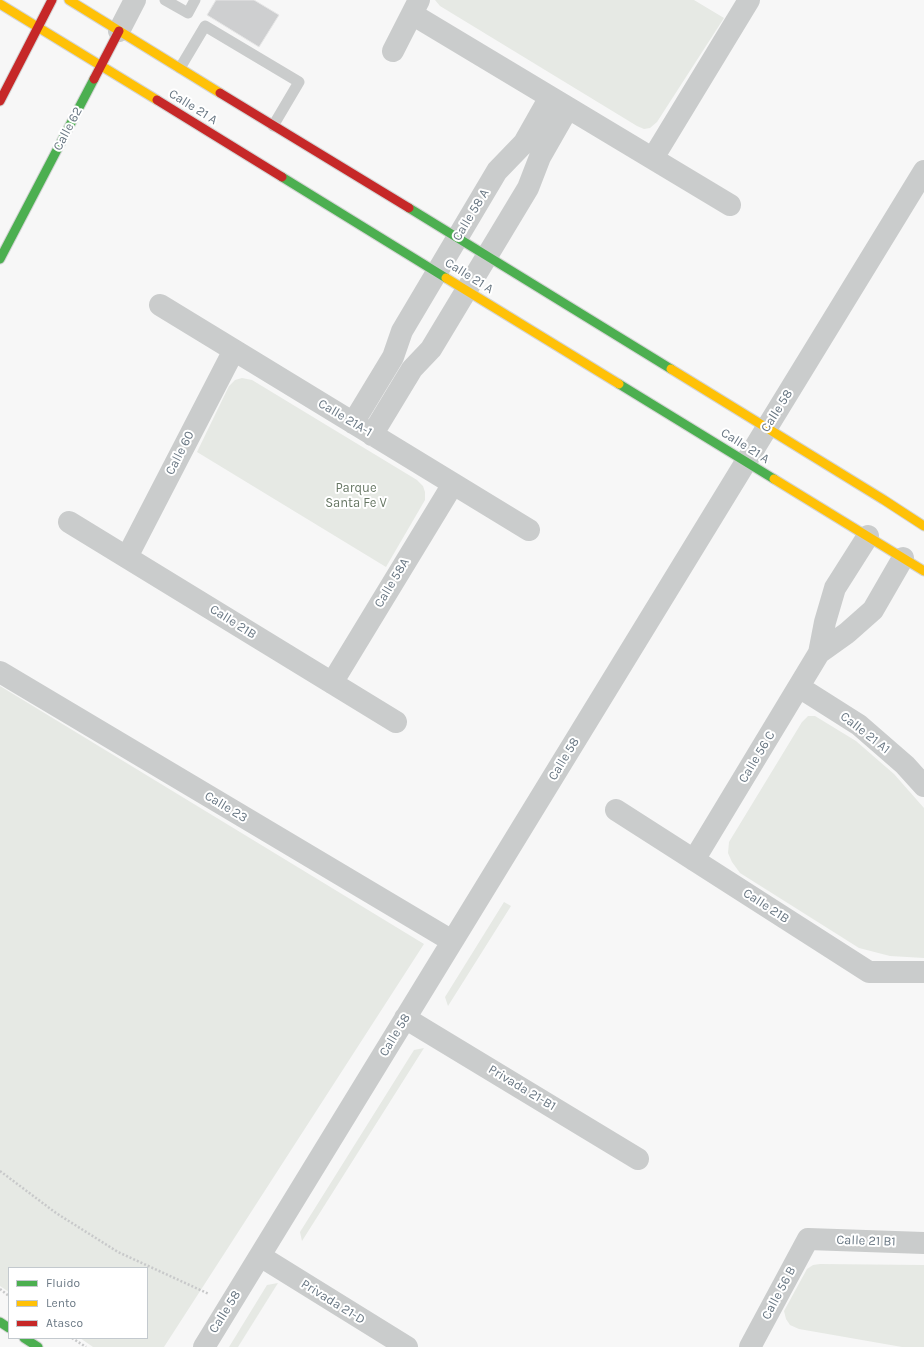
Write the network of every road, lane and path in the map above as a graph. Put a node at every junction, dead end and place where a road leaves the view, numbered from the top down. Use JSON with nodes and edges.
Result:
{"nodes":[{"id":1,"x":52,"y":0,"type":"edge"},
{"id":2,"x":69,"y":0,"type":"edge"},
{"id":3,"x":135,"y":0,"type":"edge"},
{"id":4,"x":165,"y":0,"type":"edge"},
{"id":5,"x":195,"y":0,"type":"edge"},
{"id":6,"x":749,"y":0,"type":"edge"},
{"id":7,"x":0,"y":4,"type":"edge"},
{"id":8,"x":415,"y":7,"type":"edge"},
{"id":9,"x":38,"y":27,"type":"junction"},
{"id":10,"x":119,"y":31,"type":"junction"},
{"id":11,"x":393,"y":51,"type":"dead end"},
{"id":12,"x":101,"y":66,"type":"junction"},
{"id":13,"x":180,"y":68,"type":"junction"},
{"id":14,"x":0,"y":101,"type":"edge"},
{"id":15,"x":559,"y":102,"type":"junction"},
{"id":16,"x":273,"y":126,"type":"junction"},
{"id":17,"x":653,"y":158,"type":"junction"},
{"id":18,"x":924,"y":171,"type":"edge"},
{"id":19,"x":730,"y":204,"type":"dead end"},
{"id":20,"x":457,"y":238,"type":"junction"},
{"id":21,"x":486,"y":256,"type":"junction"},
{"id":22,"x":0,"y":258,"type":"edge"},
{"id":23,"x":437,"y":272,"type":"junction"},
{"id":24,"x":466,"y":290,"type":"junction"},
{"id":25,"x":160,"y":305,"type":"dead end"},
{"id":26,"x":234,"y":350,"type":"junction"},
{"id":27,"x":353,"y":423,"type":"junction"},
{"id":28,"x":766,"y":428,"type":"junction"},
{"id":29,"x":372,"y":435,"type":"junction"},
{"id":30,"x":746,"y":461,"type":"junction"},
{"id":31,"x":453,"y":484,"type":"junction"},
{"id":32,"x":69,"y":522,"type":"dead end"},
{"id":33,"x":924,"y":526,"type":"edge"},
{"id":34,"x":529,"y":530,"type":"dead end"},
{"id":35,"x":868,"y":536,"type":"junction"},
{"id":36,"x":127,"y":557,"type":"junction"},
{"id":37,"x":903,"y":558,"type":"junction"},
{"id":38,"x":924,"y":571,"type":"edge"},
{"id":39,"x":819,"y":653,"type":"junction"},
{"id":40,"x":0,"y":672,"type":"edge"},
{"id":41,"x":332,"y":683,"type":"junction"},
{"id":42,"x":799,"y":687,"type":"junction"},
{"id":43,"x":396,"y":722,"type":"dead end"},
{"id":44,"x":924,"y":786,"type":"edge"},
{"id":45,"x":616,"y":810,"type":"dead end"},
{"id":46,"x":694,"y":860,"type":"junction"},
{"id":47,"x":452,"y":941,"type":"junction"},
{"id":48,"x":924,"y":972,"type":"edge"},
{"id":49,"x":405,"y":1018,"type":"junction"},
{"id":50,"x":638,"y":1159,"type":"dead end"},
{"id":51,"x":0,"y":1171,"type":"edge"},
{"id":52,"x":808,"y":1239,"type":"joint"},
{"id":53,"x":924,"y":1243,"type":"edge"},
{"id":54,"x":260,"y":1256,"type":"junction"},
{"id":55,"x":230,"y":1304,"type":"junction"},
{"id":56,"x":26,"y":1339,"type":"edge"},
{"id":57,"x":74,"y":1339,"type":"edge"},
{"id":58,"x":38,"y":1347,"type":"edge"},
{"id":59,"x":86,"y":1347,"type":"edge"},
{"id":60,"x":204,"y":1347,"type":"edge"},
{"id":61,"x":407,"y":1347,"type":"edge"},
{"id":62,"x":750,"y":1347,"type":"edge"}],
"edges":[{"from":1,"to":9,"type":"main road"},
{"from":2,"to":10,"type":"main road","name":"Calle 21 A"},
{"from":3,"to":10,"type":"street","name":"Calle 62"},
{"from":4,"to":5,"type":"lane"},
{"from":6,"to":17,"type":"street"},
{"from":7,"to":9,"type":"main road","name":"Calle 21 A"},
{"from":8,"to":11,"type":"street"},
{"from":8,"to":15,"type":"street"},
{"from":9,"to":12,"type":"main road","name":"Calle 21 A"},
{"from":9,"to":14,"type":"main road"},
{"from":10,"to":12,"type":"main road","name":"Calle 62"},
{"from":10,"to":13,"type":"main road","name":"Calle 21 A"},
{"from":12,"to":22,"type":"main road","name":"Calle 62"},
{"from":12,"to":23,"type":"main road","name":"Calle 21 A"},
{"from":13,"to":16,"type":"main road","name":"Calle 21 A"},
{"from":13,"to":16,"type":"lane"},
{"from":15,"to":17,"type":"street"},
{"from":15,"to":20,"type":"street","name":"Calle 58 A"},
{"from":15,"to":21,"type":"street"},
{"from":16,"to":20,"type":"main road","name":"Calle 21 A"},
{"from":17,"to":19,"type":"street"},
{"from":18,"to":28,"type":"street","name":"Calle 58"},
{"from":20,"to":21,"type":"main road","name":"Calle 21 A"},
{"from":20,"to":23,"type":"street","name":"Calle 58 A"},
{"from":21,"to":24,"type":"street"},
{"from":21,"to":28,"type":"main road","name":"Calle 21 A"},
{"from":23,"to":24,"type":"main road","name":"Calle 21 A"},
{"from":23,"to":27,"type":"street","name":"Calle 58 A"},
{"from":24,"to":29,"type":"street"},
{"from":24,"to":30,"type":"main road","name":"Calle 21 A"},
{"from":25,"to":26,"type":"street","name":"Calle 21A-1"},
{"from":26,"to":27,"type":"street","name":"Calle 21A-1"},
{"from":26,"to":36,"type":"street","name":"Calle 60"},
{"from":27,"to":29,"type":"street","name":"Calle 21A-1"},
{"from":28,"to":30,"type":"street","name":"Calle 58"},
{"from":28,"to":33,"type":"main road","name":"Calle 21 A"},
{"from":29,"to":31,"type":"street","name":"Calle 21A-1"},
{"from":30,"to":35,"type":"main road","name":"Calle 21 A"},
{"from":30,"to":47,"type":"street","name":"Calle 58"},
{"from":31,"to":34,"type":"street","name":"Calle 21A-1"},
{"from":31,"to":41,"type":"street","name":"Calle 58A"},
{"from":32,"to":36,"type":"street","name":"Calle 21B"},
{"from":35,"to":37,"type":"main road","name":"Calle 21 A"},
{"from":35,"to":39,"type":"street","name":"Calle 56 C"},
{"from":36,"to":41,"type":"street","name":"Calle 21B"},
{"from":37,"to":38,"type":"main road","name":"Calle 21 A"},
{"from":37,"to":39,"type":"street","name":"Calle 56 C"},
{"from":39,"to":42,"type":"street","name":"Calle 56 C"},
{"from":40,"to":47,"type":"street","name":"Calle 23"},
{"from":41,"to":43,"type":"street","name":"Calle 21B"},
{"from":42,"to":44,"type":"street","name":"Calle 21 A1"},
{"from":42,"to":46,"type":"street","name":"Calle 56 C"},
{"from":45,"to":46,"type":"street","name":"Calle 21B"},
{"from":46,"to":48,"type":"street","name":"Calle 21B"},
{"from":47,"to":49,"type":"street","name":"Calle 58"},
{"from":49,"to":50,"type":"street","name":"Privada 21-B1"},
{"from":49,"to":54,"type":"street","name":"Calle 58"},
{"from":51,"to":55,"type":"path"},
{"from":52,"to":53,"type":"street","name":"Calle 21 B1"},
{"from":52,"to":62,"type":"street","name":"Calle 56 B"},
{"from":54,"to":55,"type":"street","name":"Calle 58"},
{"from":54,"to":61,"type":"street","name":"Privada 21-D"},
{"from":55,"to":60,"type":"street","name":"Calle 58"},
{"from":56,"to":58,"type":"main road"},
{"from":57,"to":59,"type":"path"}]}
